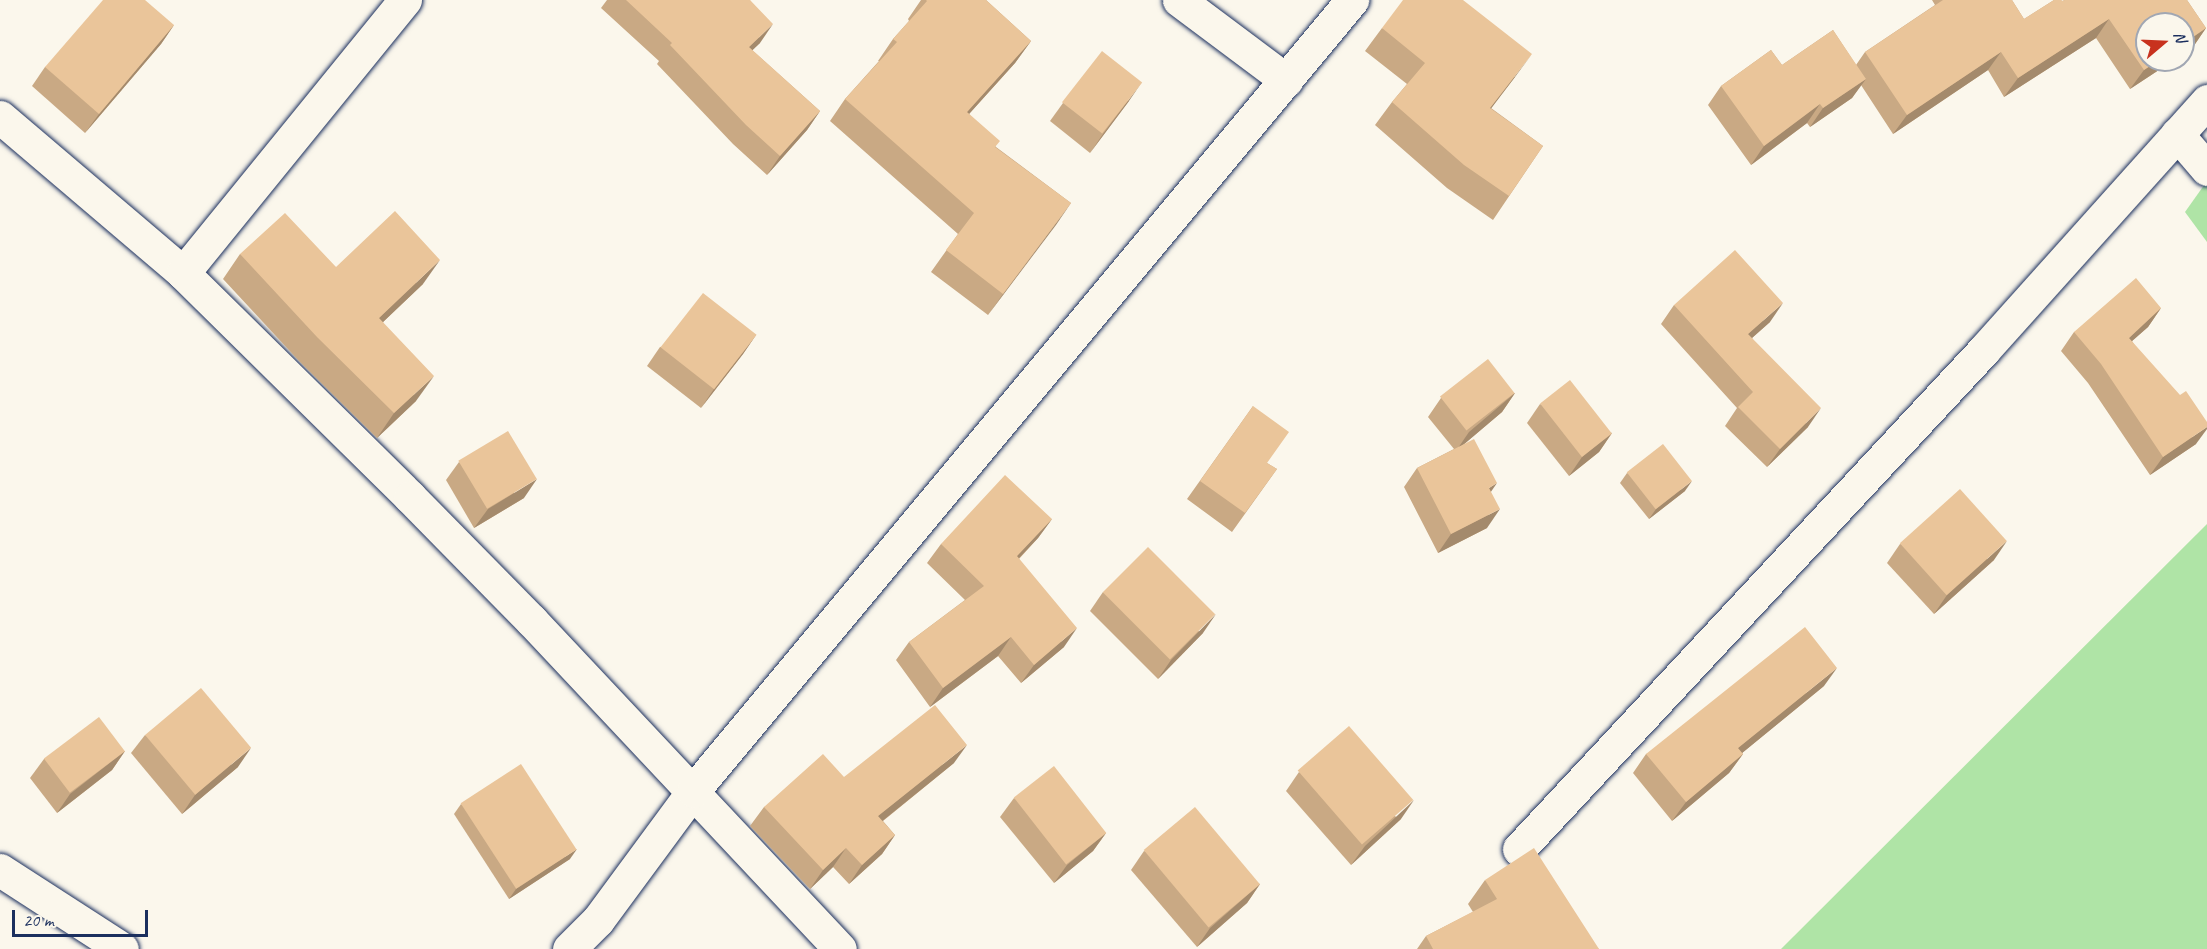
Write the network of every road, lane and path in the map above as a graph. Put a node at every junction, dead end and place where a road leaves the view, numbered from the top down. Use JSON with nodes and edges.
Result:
{"nodes":[{"id":1,"x":405,"y":0,"type":"edge"},
{"id":2,"x":1179,"y":0,"type":"edge"},
{"id":3,"x":1352,"y":0,"type":"edge"},
{"id":4,"x":1286,"y":80,"type":"junction"},
{"id":5,"x":2207,"y":101,"type":"edge"},
{"id":6,"x":0,"y":117,"type":"edge"},
{"id":7,"x":2177,"y":134,"type":"junction"},
{"id":8,"x":2207,"y":170,"type":"edge"},
{"id":9,"x":183,"y":273,"type":"junction"},
{"id":10,"x":693,"y":791,"type":"junction"},
{"id":11,"x":1519,"y":849,"type":"dead end"},
{"id":12,"x":0,"y":870,"type":"edge"},
{"id":13,"x":122,"y":949,"type":"edge"},
{"id":14,"x":569,"y":949,"type":"edge"},
{"id":15,"x":840,"y":949,"type":"edge"}],
"edges":[{"from":1,"to":9,"type":"street"},
{"from":2,"to":4,"type":"street"},
{"from":3,"to":4,"type":"street"},
{"from":4,"to":10,"type":"street"},
{"from":5,"to":7,"type":"street"},
{"from":6,"to":9,"type":"street"},
{"from":7,"to":8,"type":"street"},
{"from":7,"to":11,"type":"street"},
{"from":9,"to":10,"type":"street"},
{"from":10,"to":14,"type":"street"},
{"from":10,"to":15,"type":"street"},
{"from":12,"to":13,"type":"street"}]}
